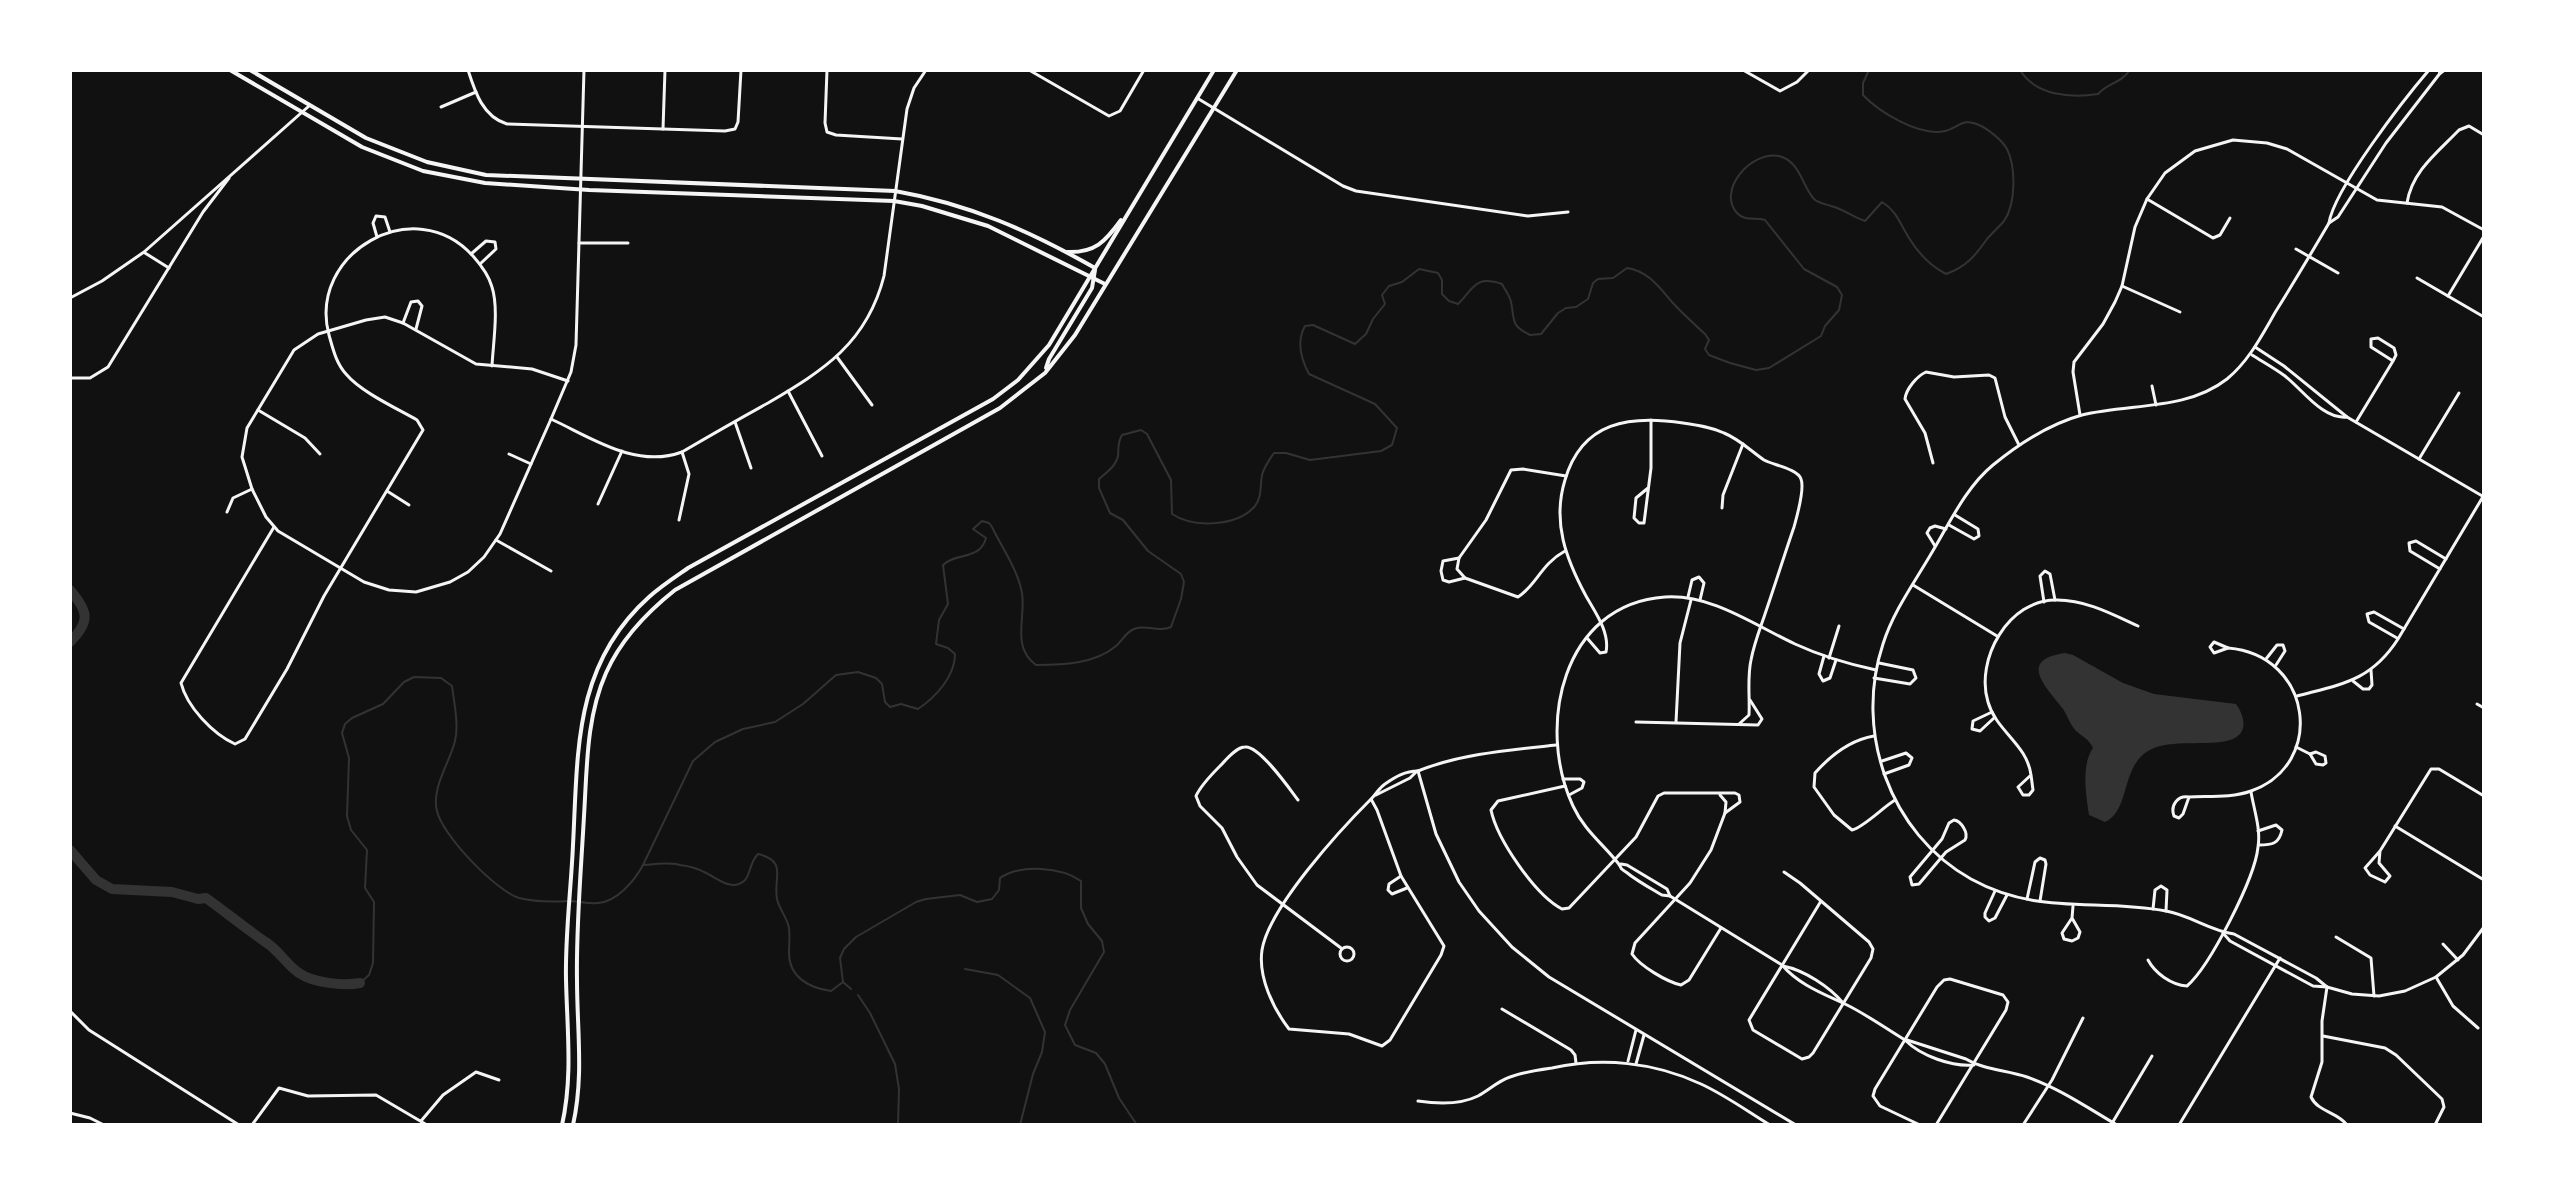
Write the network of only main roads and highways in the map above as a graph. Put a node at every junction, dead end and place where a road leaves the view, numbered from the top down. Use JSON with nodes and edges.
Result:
{"nodes":[{"id":1,"x":230,"y":70,"type":"edge"},
{"id":2,"x":250,"y":70,"type":"edge"},
{"id":3,"x":1214,"y":70,"type":"edge"},
{"id":4,"x":1237,"y":70,"type":"edge"},
{"id":5,"x":1141,"y":192,"type":"junction"},
{"id":6,"x":1064,"y":251,"type":"junction"},
{"id":7,"x":1095,"y":268,"type":"junction"},
{"id":8,"x":1093,"y":278,"type":"junction"},
{"id":9,"x":1105,"y":284,"type":"junction"},
{"id":10,"x":1045,"y":373,"type":"junction"},
{"id":11,"x":562,"y":1125,"type":"edge"},
{"id":12,"x":573,"y":1125,"type":"edge"}],
"edges":[{"from":1,"to":8,"type":"main road"},
{"from":2,"to":6,"type":"main road"},
{"from":3,"to":5,"type":"main road"},
{"from":4,"to":9,"type":"main road"},
{"from":5,"to":6,"type":"main road"},
{"from":5,"to":7,"type":"main road"},
{"from":6,"to":7,"type":"main road"},
{"from":7,"to":8,"type":"main road"},
{"from":8,"to":9,"type":"main road"},
{"from":8,"to":10,"type":"main road"},
{"from":8,"to":11,"type":"main road"},
{"from":9,"to":10,"type":"main road"},
{"from":10,"to":12,"type":"main road"}]}
